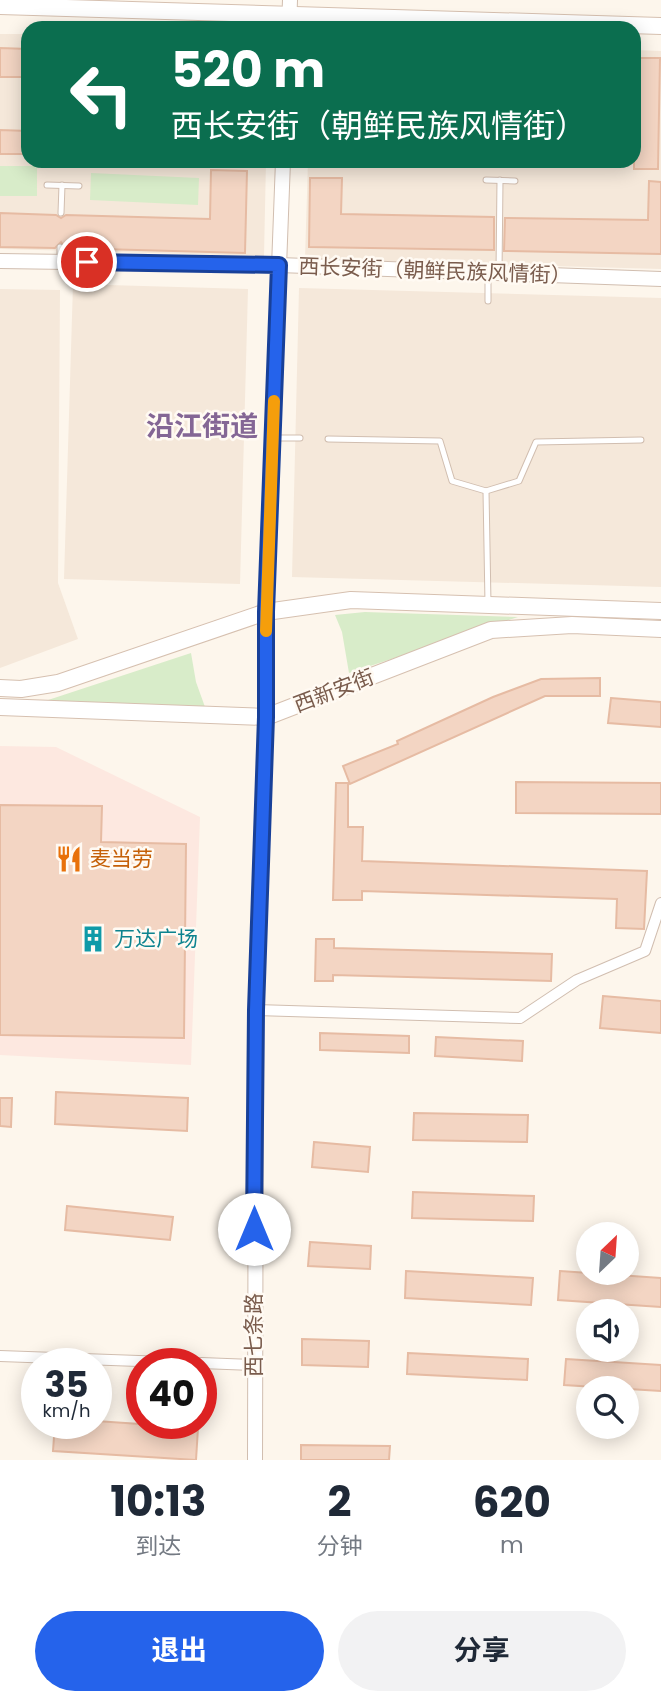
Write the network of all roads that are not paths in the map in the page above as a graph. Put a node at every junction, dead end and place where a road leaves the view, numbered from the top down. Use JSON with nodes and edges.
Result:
{"nodes":[{"id":1,"x":0,"y":6,"type":"edge"},
{"id":2,"x":289,"y":14,"type":"edge"},
{"id":3,"x":506,"y":21,"type":"edge"},
{"id":4,"x":641,"y":25,"type":"edge"},
{"id":5,"x":661,"y":26,"type":"edge"},
{"id":6,"x":283,"y":168,"type":"edge"},
{"id":7,"x":486,"y":180,"type":"dead end"},
{"id":8,"x":500,"y":180,"type":"junction"},
{"id":9,"x":515,"y":181,"type":"dead end"},
{"id":10,"x":47,"y":185,"type":"dead end"},
{"id":11,"x":62,"y":185,"type":"junction"},
{"id":12,"x":79,"y":186,"type":"dead end"},
{"id":13,"x":61,"y":213,"type":"dead end"},
{"id":14,"x":0,"y":261,"type":"edge"},
{"id":15,"x":279,"y":265,"type":"junction"},
{"id":16,"x":493,"y":273,"type":"junction"},
{"id":17,"x":661,"y":279,"type":"edge"},
{"id":18,"x":488,"y":301,"type":"dead end"},
{"id":19,"x":272,"y":438,"type":"junction"},
{"id":20,"x":300,"y":438,"type":"dead end"},
{"id":21,"x":328,"y":439,"type":"dead end"},
{"id":22,"x":641,"y":440,"type":"dead end"},
{"id":23,"x":486,"y":491,"type":"junction"},
{"id":24,"x":488,"y":605,"type":"junction"},
{"id":25,"x":661,"y":611,"type":"edge"},
{"id":26,"x":266,"y":612,"type":"junction"},
{"id":27,"x":661,"y":629,"type":"edge"},
{"id":28,"x":0,"y":688,"type":"edge"},
{"id":29,"x":0,"y":707,"type":"edge"},
{"id":30,"x":266,"y":717,"type":"junction"},
{"id":31,"x":661,"y":903,"type":"edge"},
{"id":32,"x":256,"y":1010,"type":"junction"},
{"id":33,"x":0,"y":1356,"type":"edge"},
{"id":34,"x":126,"y":1361,"type":"edge"},
{"id":35,"x":217,"y":1364,"type":"edge"},
{"id":36,"x":253,"y":1365,"type":"junction"},
{"id":37,"x":255,"y":1460,"type":"edge"}],
"edges":[{"from":1,"to":2,"type":"main road"},
{"from":2,"to":3,"type":"main road"},
{"from":4,"to":5,"type":"main road"},
{"from":6,"to":15,"type":"street","name":"西七条路"},
{"from":7,"to":8,"type":"lane"},
{"from":8,"to":9,"type":"lane"},
{"from":8,"to":16,"type":"lane"},
{"from":10,"to":11,"type":"lane"},
{"from":11,"to":12,"type":"lane"},
{"from":11,"to":13,"type":"lane"},
{"from":14,"to":15,"type":"street","name":"西长安街（朝鲜民族风情街）"},
{"from":15,"to":16,"type":"street","name":"西长安街（朝鲜民族风情街）"},
{"from":15,"to":19,"type":"street","name":"西七条路"},
{"from":16,"to":17,"type":"street","name":"西长安街（朝鲜民族风情街）"},
{"from":16,"to":18,"type":"lane"},
{"from":19,"to":20,"type":"lane"},
{"from":19,"to":26,"type":"street","name":"西七条路"},
{"from":21,"to":23,"type":"lane"},
{"from":22,"to":23,"type":"lane"},
{"from":23,"to":24,"type":"lane"},
{"from":24,"to":25,"type":"main road"},
{"from":24,"to":26,"type":"main road"},
{"from":26,"to":28,"type":"main road"},
{"from":26,"to":30,"type":"street","name":"西七条路"},
{"from":27,"to":30,"type":"main road","name":"西新安街"},
{"from":29,"to":30,"type":"main road","name":"西新安街"},
{"from":30,"to":32,"type":"street","name":"西七条路"},
{"from":31,"to":32,"type":"street"},
{"from":32,"to":36,"type":"street","name":"西七条路"},
{"from":33,"to":34,"type":"street"},
{"from":35,"to":36,"type":"street"},
{"from":36,"to":37,"type":"street","name":"西七条路"}]}
